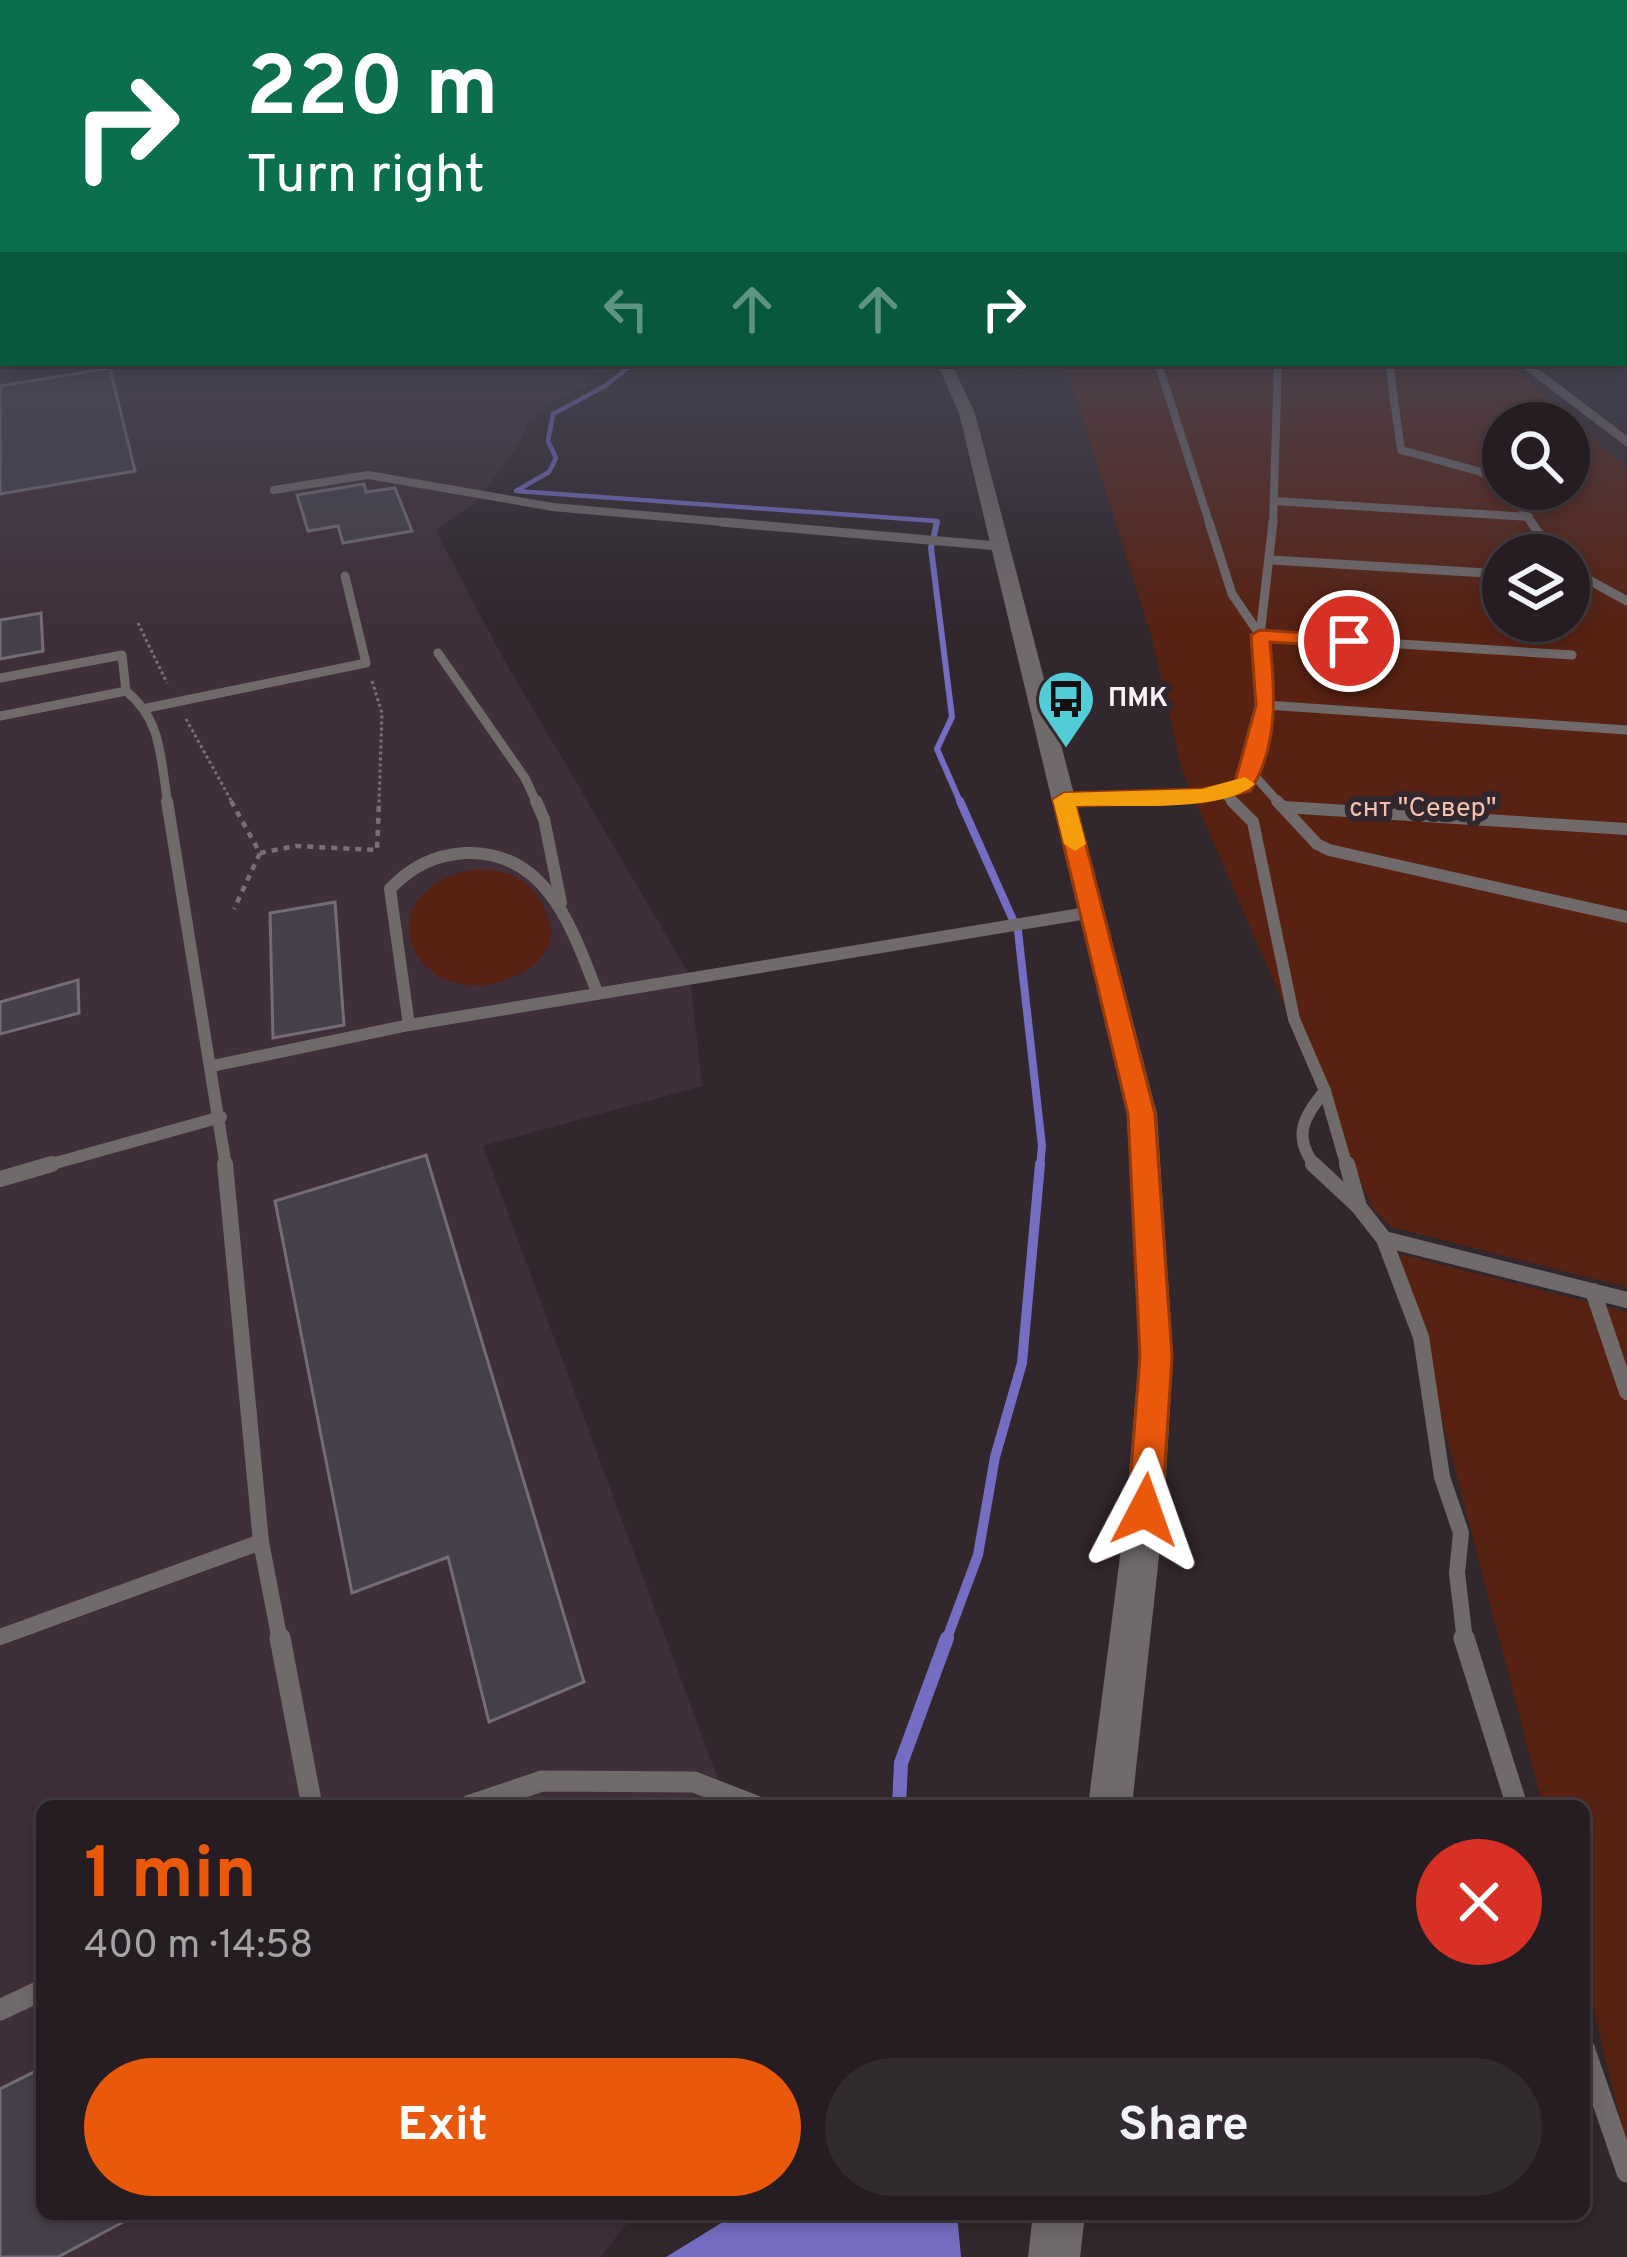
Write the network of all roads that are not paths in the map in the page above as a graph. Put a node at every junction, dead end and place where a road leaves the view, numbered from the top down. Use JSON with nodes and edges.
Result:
{"nodes":[{"id":1,"x":967,"y":414,"type":"edge"},
{"id":2,"x":1174,"y":414,"type":"edge"},
{"id":3,"x":1277,"y":414,"type":"edge"},
{"id":4,"x":1396,"y":414,"type":"edge"},
{"id":5,"x":1591,"y":414,"type":"edge"},
{"id":6,"x":1627,"y":442,"type":"edge"},
{"id":7,"x":1482,"y":474,"type":"edge"},
{"id":8,"x":274,"y":490,"type":"dead end"},
{"id":9,"x":1274,"y":501,"type":"junction"},
{"id":10,"x":1523,"y":510,"type":"edge"},
{"id":11,"x":1529,"y":518,"type":"junction"},
{"id":12,"x":1540,"y":534,"type":"edge"},
{"id":13,"x":998,"y":546,"type":"junction"},
{"id":14,"x":1272,"y":560,"type":"junction"},
{"id":15,"x":1482,"y":573,"type":"edge"},
{"id":16,"x":345,"y":577,"type":"dead end"},
{"id":17,"x":1590,"y":583,"type":"edge"},
{"id":18,"x":1627,"y":601,"type":"edge"},
{"id":19,"x":1260,"y":635,"type":"junction"},
{"id":20,"x":439,"y":653,"type":"dead end"},
{"id":21,"x":1572,"y":655,"type":"dead end"},
{"id":22,"x":0,"y":678,"type":"edge"},
{"id":23,"x":126,"y":691,"type":"junction"},
{"id":24,"x":1266,"y":705,"type":"junction"},
{"id":25,"x":147,"y":708,"type":"junction"},
{"id":26,"x":0,"y":716,"type":"edge"},
{"id":27,"x":1627,"y":730,"type":"edge"},
{"id":28,"x":1251,"y":772,"type":"junction"},
{"id":29,"x":1224,"y":793,"type":"junction"},
{"id":30,"x":1064,"y":800,"type":"junction"},
{"id":31,"x":1284,"y":806,"type":"junction"},
{"id":32,"x":1627,"y":830,"type":"edge"},
{"id":33,"x":562,"y":906,"type":"junction"},
{"id":34,"x":1093,"y":912,"type":"junction"},
{"id":35,"x":1627,"y":917,"type":"edge"},
{"id":36,"x":597,"y":992,"type":"junction"},
{"id":37,"x":409,"y":1025,"type":"junction"},
{"id":38,"x":212,"y":1066,"type":"junction"},
{"id":39,"x":1325,"y":1091,"type":"junction"},
{"id":40,"x":221,"y":1117,"type":"junction"},
{"id":41,"x":0,"y":1179,"type":"edge"},
{"id":42,"x":1359,"y":1207,"type":"junction"},
{"id":43,"x":1384,"y":1239,"type":"junction"},
{"id":44,"x":1593,"y":1292,"type":"junction"},
{"id":45,"x":1627,"y":1300,"type":"edge"},
{"id":46,"x":1627,"y":1391,"type":"edge"},
{"id":47,"x":261,"y":1541,"type":"junction"},
{"id":48,"x":0,"y":1637,"type":"edge"},
{"id":49,"x":311,"y":1800,"type":"edge"},
{"id":50,"x":486,"y":1800,"type":"edge"},
{"id":51,"x":740,"y":1800,"type":"edge"},
{"id":52,"x":1111,"y":1800,"type":"edge"},
{"id":53,"x":1515,"y":1800,"type":"edge"},
{"id":54,"x":36,"y":1993,"type":"edge"},
{"id":55,"x":0,"y":2010,"type":"edge"},
{"id":56,"x":1590,"y":2065,"type":"edge"},
{"id":57,"x":1627,"y":2171,"type":"edge"},
{"id":58,"x":1058,"y":2220,"type":"edge"},
{"id":59,"x":1054,"y":2257,"type":"edge"}],
"edges":[{"from":1,"to":13,"type":"street"},
{"from":2,"to":19,"type":"lane"},
{"from":3,"to":9,"type":"lane"},
{"from":4,"to":7,"type":"lane"},
{"from":5,"to":6,"type":"street"},
{"from":8,"to":13,"type":"lane"},
{"from":9,"to":11,"type":"lane"},
{"from":9,"to":14,"type":"lane"},
{"from":10,"to":11,"type":"lane"},
{"from":11,"to":12,"type":"lane"},
{"from":13,"to":30,"type":"street"},
{"from":14,"to":15,"type":"lane"},
{"from":14,"to":19,"type":"lane"},
{"from":16,"to":25,"type":"lane"},
{"from":17,"to":18,"type":"lane"},
{"from":19,"to":21,"type":"lane"},
{"from":19,"to":24,"type":"lane"},
{"from":20,"to":33,"type":"lane"},
{"from":22,"to":23,"type":"lane"},
{"from":23,"to":25,"type":"lane"},
{"from":23,"to":26,"type":"lane"},
{"from":24,"to":27,"type":"lane"},
{"from":24,"to":28,"type":"lane"},
{"from":25,"to":38,"type":"lane"},
{"from":28,"to":29,"type":"lane"},
{"from":28,"to":31,"type":"lane"},
{"from":29,"to":30,"type":"lane"},
{"from":29,"to":39,"type":"lane"},
{"from":30,"to":34,"type":"street"},
{"from":31,"to":32,"type":"lane"},
{"from":31,"to":35,"type":"lane"},
{"from":33,"to":36,"type":"lane"},
{"from":33,"to":37,"type":"lane"},
{"from":34,"to":36,"type":"lane"},
{"from":34,"to":52,"type":"street"},
{"from":36,"to":37,"type":"lane"},
{"from":37,"to":38,"type":"lane"},
{"from":38,"to":40,"type":"lane"},
{"from":39,"to":42,"type":"lane"},
{"from":39,"to":42,"type":"lane"},
{"from":40,"to":41,"type":"lane"},
{"from":40,"to":47,"type":"lane"},
{"from":42,"to":43,"type":"lane"},
{"from":43,"to":44,"type":"lane"},
{"from":43,"to":53,"type":"lane"},
{"from":44,"to":45,"type":"lane"},
{"from":44,"to":46,"type":"lane"},
{"from":47,"to":48,"type":"lane"},
{"from":47,"to":49,"type":"lane"},
{"from":50,"to":51,"type":"lane"},
{"from":54,"to":55,"type":"lane"},
{"from":56,"to":57,"type":"lane"},
{"from":58,"to":59,"type":"street"}]}
